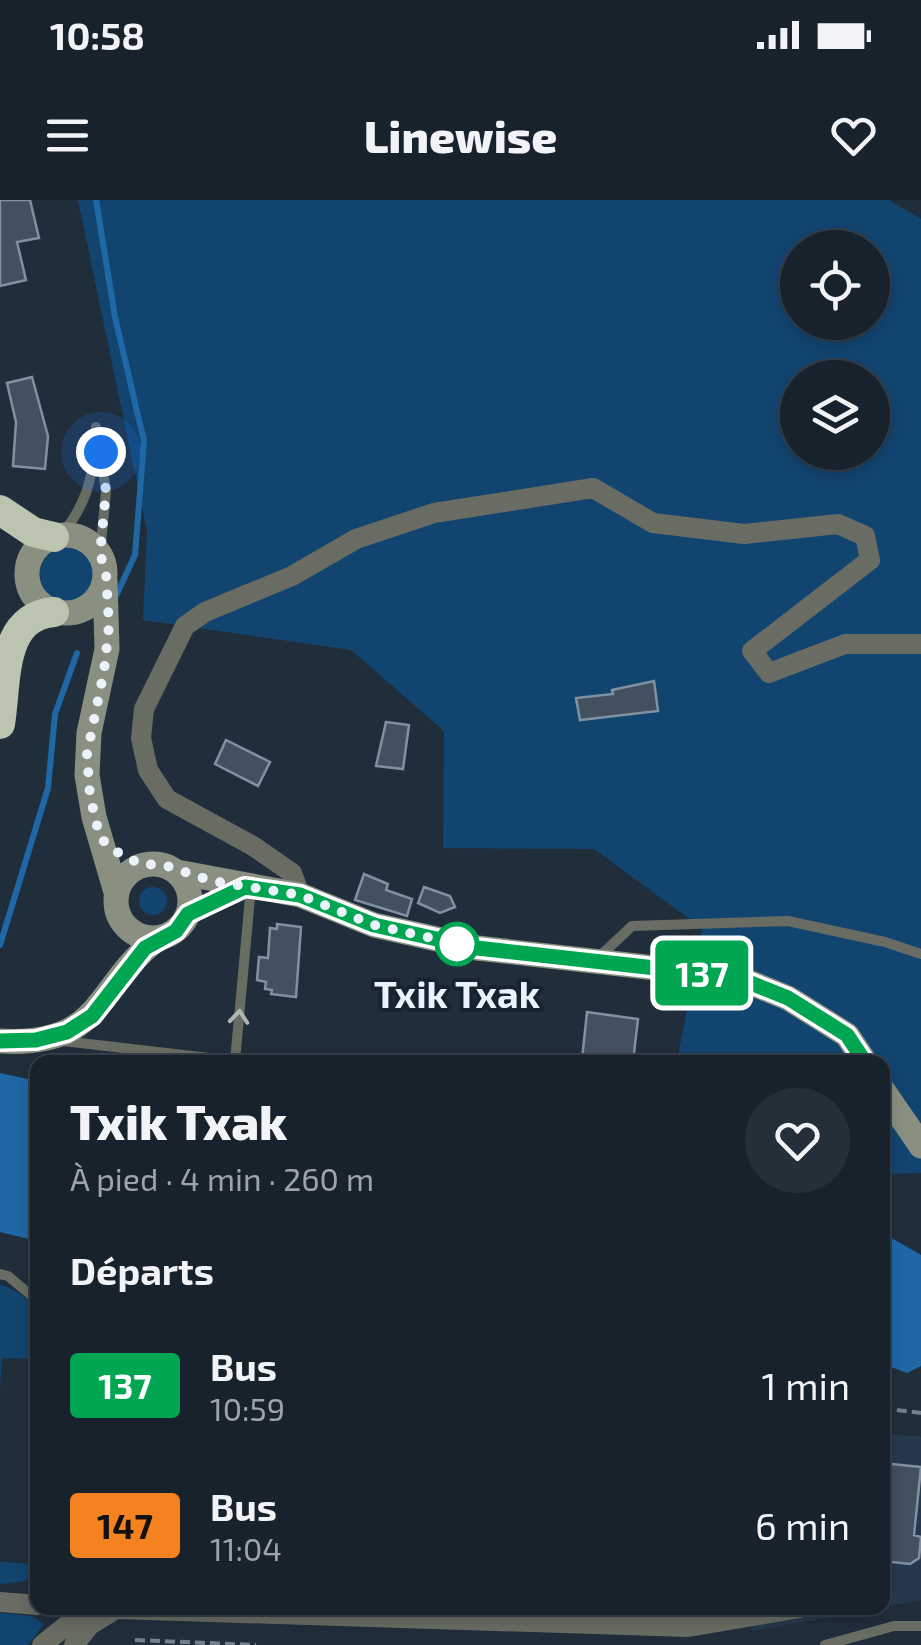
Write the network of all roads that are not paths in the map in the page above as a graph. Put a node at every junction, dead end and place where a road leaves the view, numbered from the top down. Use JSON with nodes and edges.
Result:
{"nodes":[{"id":1,"x":0,"y":510,"type":"edge"},
{"id":2,"x":57,"y":536,"type":"junction"},
{"id":3,"x":100,"y":554,"type":"junction"},
{"id":4,"x":105,"y":581,"type":"junction"},
{"id":5,"x":59,"y":613,"type":"junction"},
{"id":6,"x":921,"y":644,"type":"edge"},
{"id":7,"x":104,"y":671,"type":"junction"},
{"id":8,"x":0,"y":724,"type":"edge"},
{"id":9,"x":100,"y":838,"type":"junction"},
{"id":10,"x":143,"y":865,"type":"junction"},
{"id":11,"x":176,"y":872,"type":"junction"},
{"id":12,"x":248,"y":887,"type":"junction"},
{"id":13,"x":116,"y":892,"type":"junction"},
{"id":14,"x":300,"y":895,"type":"junction"},
{"id":15,"x":188,"y":914,"type":"junction"},
{"id":16,"x":124,"y":926,"type":"junction"},
{"id":17,"x":157,"y":938,"type":"junction"},
{"id":18,"x":921,"y":954,"type":"edge"},
{"id":19,"x":595,"y":962,"type":"junction"},
{"id":20,"x":112,"y":989,"type":"junction"},
{"id":21,"x":42,"y":1038,"type":"junction"},
{"id":22,"x":0,"y":1041,"type":"edge"},
{"id":23,"x":185,"y":1055,"type":"edge"},
{"id":24,"x":235,"y":1055,"type":"edge"},
{"id":25,"x":860,"y":1055,"type":"edge"},
{"id":26,"x":890,"y":1101,"type":"edge"},
{"id":27,"x":921,"y":1146,"type":"edge"},
{"id":28,"x":0,"y":1274,"type":"edge"},
{"id":29,"x":30,"y":1294,"type":"edge"},
{"id":30,"x":0,"y":1602,"type":"edge"},
{"id":31,"x":30,"y":1611,"type":"edge"},
{"id":32,"x":122,"y":1615,"type":"edge"},
{"id":33,"x":409,"y":1615,"type":"edge"},
{"id":34,"x":759,"y":1615,"type":"edge"},
{"id":35,"x":49,"y":1616,"type":"edge"},
{"id":36,"x":921,"y":1626,"type":"edge"},
{"id":37,"x":42,"y":1645,"type":"edge"},
{"id":38,"x":74,"y":1645,"type":"edge"},
{"id":39,"x":825,"y":1645,"type":"edge"}],
"edges":[{"from":1,"to":2,"type":"highway"},
{"from":2,"to":3,"type":"street"},
{"from":2,"to":3,"type":"lane"},
{"from":2,"to":5,"type":"street"},
{"from":3,"to":4,"type":"street"},
{"from":4,"to":5,"type":"street"},
{"from":4,"to":7,"type":"street"},
{"from":5,"to":7,"type":"street"},
{"from":5,"to":8,"type":"highway"},
{"from":6,"to":14,"type":"street"},
{"from":7,"to":9,"type":"street"},
{"from":9,"to":10,"type":"street"},
{"from":9,"to":13,"type":"street"},
{"from":10,"to":11,"type":"street"},
{"from":10,"to":13,"type":"street"},
{"from":11,"to":12,"type":"street"},
{"from":11,"to":15,"type":"street"},
{"from":12,"to":14,"type":"street"},
{"from":12,"to":15,"type":"street"},
{"from":24,"to":12,"type":"lane","one_way":true},
{"from":13,"to":16,"type":"street"},
{"from":14,"to":19,"type":"street"},
{"from":15,"to":17,"type":"street"},
{"from":16,"to":17,"type":"street"},
{"from":16,"to":20,"type":"street"},
{"from":17,"to":20,"type":"street"},
{"from":18,"to":19,"type":"lane"},
{"from":19,"to":25,"type":"street"},
{"from":20,"to":21,"type":"street"},
{"from":21,"to":22,"type":"street"},
{"from":21,"to":23,"type":"lane","one_way":true},
{"from":26,"to":27,"type":"street"},
{"from":28,"to":29,"type":"lane"},
{"from":30,"to":31,"type":"street"},
{"from":32,"to":38,"type":"street"},
{"from":33,"to":34,"type":"street"},
{"from":35,"to":37,"type":"street"},
{"from":36,"to":39,"type":"lane"}]}
